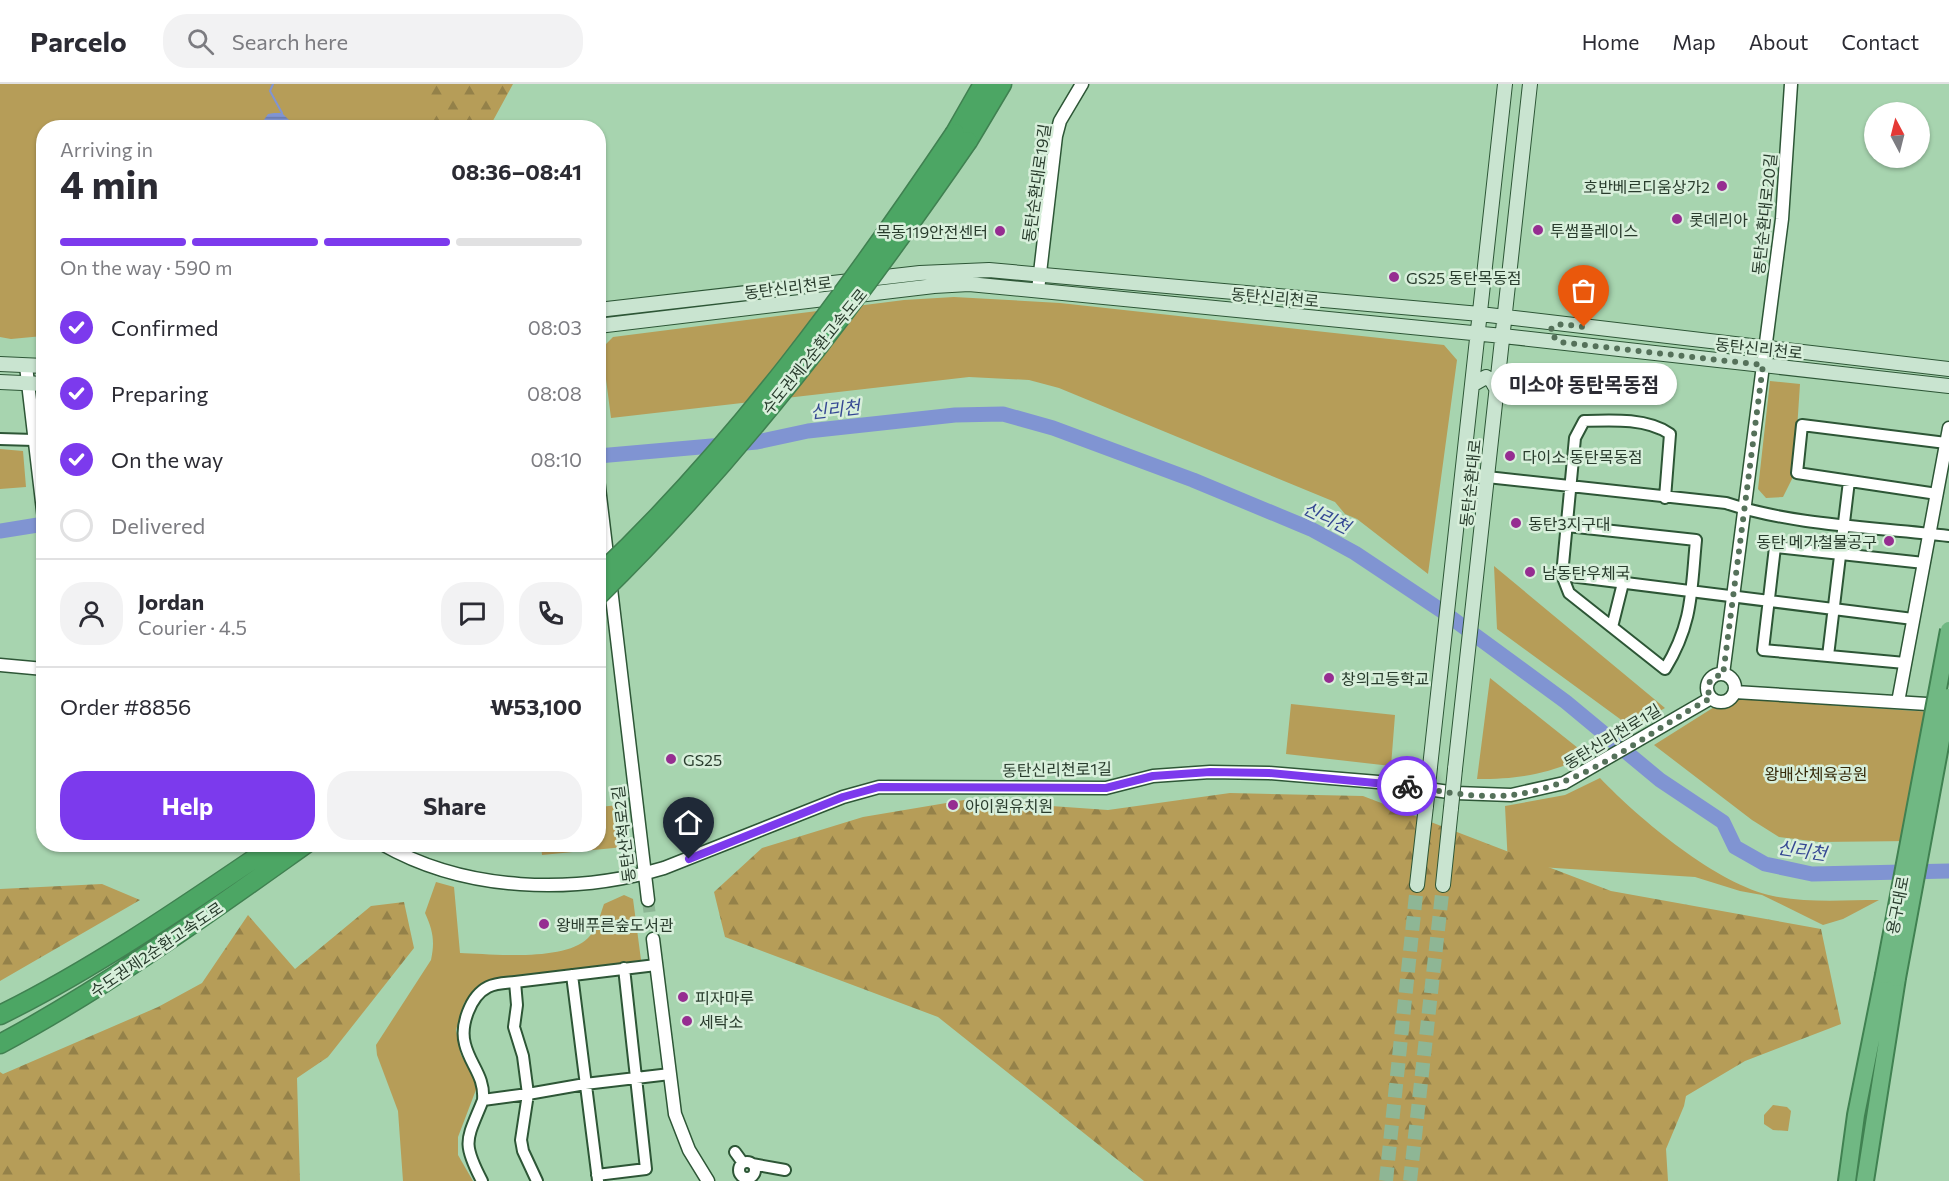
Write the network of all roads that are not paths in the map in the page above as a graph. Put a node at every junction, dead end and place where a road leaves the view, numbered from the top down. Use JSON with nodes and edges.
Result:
{"nodes":[{"id":1,"x":983,"y":84,"type":"edge"},
{"id":2,"x":1002,"y":84,"type":"edge"},
{"id":3,"x":1082,"y":84,"type":"edge"},
{"id":4,"x":1505,"y":84,"type":"edge"},
{"id":5,"x":1530,"y":84,"type":"edge"},
{"id":6,"x":1791,"y":84,"type":"edge"},
{"id":7,"x":962,"y":137,"type":"junction"},
{"id":8,"x":1485,"y":262,"type":"junction"},
{"id":9,"x":1511,"y":268,"type":"junction"},
{"id":10,"x":988,"y":270,"type":"junction"},
{"id":11,"x":1040,"y":274,"type":"junction"},
{"id":12,"x":1093,"y":279,"type":"junction"},
{"id":13,"x":985,"y":285,"type":"junction"},
{"id":14,"x":1038,"y":290,"type":"junction"},
{"id":15,"x":1088,"y":296,"type":"junction"},
{"id":16,"x":622,"y":307,"type":"junction"},
{"id":17,"x":606,"y":309,"type":"edge"},
{"id":18,"x":1417,"y":309,"type":"junction"},
{"id":19,"x":1480,"y":315,"type":"junction"},
{"id":20,"x":1505,"y":317,"type":"junction"},
{"id":21,"x":625,"y":323,"type":"junction"},
{"id":22,"x":1562,"y":324,"type":"junction"},
{"id":23,"x":606,"y":325,"type":"edge"},
{"id":24,"x":1415,"y":328,"type":"junction"},
{"id":25,"x":1478,"y":334,"type":"junction"},
{"id":26,"x":1503,"y":336,"type":"junction"},
{"id":27,"x":1559,"y":342,"type":"junction"},
{"id":28,"x":1765,"y":347,"type":"junction"},
{"id":29,"x":0,"y":364,"type":"edge"},
{"id":30,"x":1763,"y":365,"type":"junction"},
{"id":31,"x":26,"y":366,"type":"junction"},
{"id":32,"x":36,"y":366,"type":"edge"},
{"id":33,"x":1949,"y":369,"type":"edge"},
{"id":34,"x":0,"y":382,"type":"edge"},
{"id":35,"x":27,"y":384,"type":"junction"},
{"id":36,"x":36,"y":384,"type":"edge"},
{"id":37,"x":1472,"y":385,"type":"junction"},
{"id":38,"x":1949,"y":386,"type":"edge"},
{"id":39,"x":1497,"y":390,"type":"junction"},
{"id":40,"x":1949,"y":428,"type":"edge"},
{"id":41,"x":0,"y":440,"type":"edge"},
{"id":42,"x":34,"y":440,"type":"junction"},
{"id":43,"x":1946,"y":443,"type":"junction"},
{"id":44,"x":36,"y":458,"type":"edge"},
{"id":45,"x":1487,"y":477,"type":"junction"},
{"id":46,"x":1849,"y":481,"type":"junction"},
{"id":47,"x":1570,"y":487,"type":"junction"},
{"id":48,"x":1937,"y":494,"type":"junction"},
{"id":49,"x":1665,"y":498,"type":"junction"},
{"id":50,"x":1744,"y":509,"type":"junction"},
{"id":51,"x":1843,"y":525,"type":"junction"},
{"id":52,"x":1567,"y":526,"type":"junction"},
{"id":53,"x":1929,"y":533,"type":"junction"},
{"id":54,"x":1949,"y":536,"type":"edge"},
{"id":55,"x":606,"y":545,"type":"edge"},
{"id":56,"x":1840,"y":554,"type":"junction"},
{"id":57,"x":1924,"y":563,"type":"junction"},
{"id":58,"x":606,"y":568,"type":"edge"},
{"id":59,"x":1562,"y":575,"type":"junction"},
{"id":60,"x":1623,"y":583,"type":"junction"},
{"id":61,"x":606,"y":588,"type":"edge"},
{"id":62,"x":1691,"y":591,"type":"junction"},
{"id":63,"x":1735,"y":596,"type":"junction"},
{"id":64,"x":1768,"y":601,"type":"junction"},
{"id":65,"x":1834,"y":609,"type":"junction"},
{"id":66,"x":1914,"y":619,"type":"junction"},
{"id":67,"x":1612,"y":627,"type":"junction"},
{"id":68,"x":1949,"y":630,"type":"edge"},
{"id":69,"x":1828,"y":656,"type":"junction"},
{"id":70,"x":1905,"y":663,"type":"junction"},
{"id":71,"x":0,"y":665,"type":"edge"},
{"id":72,"x":36,"y":668,"type":"edge"},
{"id":73,"x":1723,"y":675,"type":"junction"},
{"id":74,"x":1735,"y":692,"type":"junction"},
{"id":75,"x":1949,"y":697,"type":"edge"},
{"id":76,"x":1711,"y":698,"type":"junction"},
{"id":77,"x":1898,"y":702,"type":"junction"},
{"id":78,"x":1949,"y":705,"type":"edge"},
{"id":79,"x":264,"y":852,"type":"edge"},
{"id":80,"x":295,"y":852,"type":"edge"},
{"id":81,"x":401,"y":852,"type":"edge"},
{"id":82,"x":645,"y":874,"type":"junction"},
{"id":83,"x":1417,"y":885,"type":"tunnel mouth"},
{"id":84,"x":1443,"y":885,"type":"tunnel mouth"},
{"id":85,"x":648,"y":900,"type":"tunnel mouth"},
{"id":86,"x":653,"y":939,"type":"tunnel mouth"},
{"id":87,"x":656,"y":965,"type":"junction"},
{"id":88,"x":624,"y":968,"type":"junction"},
{"id":89,"x":572,"y":975,"type":"junction"},
{"id":90,"x":1890,"y":976,"type":"junction"},
{"id":91,"x":515,"y":982,"type":"junction"},
{"id":92,"x":0,"y":1015,"type":"edge"},
{"id":93,"x":0,"y":1044,"type":"edge"},
{"id":94,"x":670,"y":1074,"type":"junction"},
{"id":95,"x":637,"y":1077,"type":"junction"},
{"id":96,"x":585,"y":1084,"type":"junction"},
{"id":97,"x":528,"y":1094,"type":"junction"},
{"id":98,"x":483,"y":1100,"type":"junction"},
{"id":99,"x":735,"y":1152,"type":"dead end"},
{"id":100,"x":785,"y":1170,"type":"dead end"},
{"id":101,"x":745,"y":1171,"type":"edge"},
{"id":102,"x":598,"y":1178,"type":"edge"},
{"id":103,"x":482,"y":1181,"type":"edge"},
{"id":104,"x":537,"y":1181,"type":"edge"},
{"id":105,"x":708,"y":1181,"type":"edge"},
{"id":106,"x":1847,"y":1181,"type":"edge"},
{"id":107,"x":1865,"y":1181,"type":"edge"}],
"edges":[{"from":1,"to":7,"type":"highway","name":"수도권제2순환고속도로"},
{"from":2,"to":7,"type":"highway","name":"수도권제2순환고속도로"},
{"from":3,"to":11,"type":"street","name":"동탄순환대로19길"},
{"from":4,"to":8,"type":"main road","name":"동탄순환대로"},
{"from":5,"to":9,"type":"main road","name":"동탄순환대로"},
{"from":6,"to":28,"type":"street","name":"동탄순환대로20길"},
{"from":7,"to":58,"type":"highway","name":"수도권제2순환고속도로","bridge":true},
{"from":7,"to":61,"type":"highway","name":"수도권제2순환고속도로","bridge":true},
{"from":8,"to":9,"type":"main road"},
{"from":8,"to":19,"type":"main road","name":"동탄순환대로"},
{"from":9,"to":20,"type":"main road","name":"동탄순환대로"},
{"from":10,"to":11,"type":"main road","name":"동탄신리천로"},
{"from":10,"to":13,"type":"main road"},
{"from":10,"to":16,"type":"main road","name":"동탄신리천로"},
{"from":11,"to":12,"type":"main road","name":"동탄신리천로"},
{"from":11,"to":14,"type":"street","name":"동탄순환대로19길"},
{"from":12,"to":15,"type":"main road"},
{"from":12,"to":18,"type":"main road","name":"동탄신리천로"},
{"from":13,"to":14,"type":"main road","name":"동탄신리천로"},
{"from":13,"to":21,"type":"main road","name":"동탄신리천로"},
{"from":14,"to":15,"type":"main road","name":"동탄신리천로"},
{"from":15,"to":24,"type":"main road","name":"동탄신리천로"},
{"from":16,"to":17,"type":"main road","name":"동탄신리천로"},
{"from":16,"to":21,"type":"main road"},
{"from":18,"to":19,"type":"main road","name":"동탄신리천로"},
{"from":18,"to":24,"type":"main road"},
{"from":19,"to":20,"type":"main road","name":"동탄신리천로"},
{"from":19,"to":25,"type":"main road","name":"동탄순환대로"},
{"from":20,"to":22,"type":"main road","name":"동탄신리천로"},
{"from":20,"to":26,"type":"main road","name":"동탄순환대로"},
{"from":21,"to":23,"type":"main road","name":"동탄신리천로"},
{"from":22,"to":27,"type":"main road"},
{"from":22,"to":28,"type":"main road","name":"동탄신리천로"},
{"from":24,"to":25,"type":"main road","name":"동탄신리천로"},
{"from":25,"to":26,"type":"main road","name":"동탄신리천로"},
{"from":25,"to":37,"type":"main road","name":"동탄순환대로"},
{"from":26,"to":27,"type":"main road","name":"동탄신리천로"},
{"from":26,"to":39,"type":"main road","name":"동탄순환대로"},
{"from":27,"to":30,"type":"main road","name":"동탄신리천로"},
{"from":28,"to":30,"type":"street"},
{"from":28,"to":33,"type":"main road","name":"동탄신리천로"},
{"from":29,"to":31,"type":"main road"},
{"from":30,"to":38,"type":"main road","name":"동탄신리천로"},
{"from":30,"to":50,"type":"street"},
{"from":31,"to":32,"type":"main road"},
{"from":31,"to":35,"type":"street"},
{"from":34,"to":35,"type":"main road"},
{"from":35,"to":36,"type":"main road"},
{"from":35,"to":42,"type":"street"},
{"from":37,"to":39,"type":"main road"},
{"from":37,"to":83,"type":"main road","name":"동탄순환대로","bridge":true},
{"from":39,"to":45,"type":"main road","name":"동탄순환대로"},
{"from":40,"to":43,"type":"street"},
{"from":41,"to":42,"type":"street"},
{"from":42,"to":44,"type":"street"},
{"from":43,"to":46,"type":"street"},
{"from":43,"to":48,"type":"street"},
{"from":45,"to":47,"type":"street"},
{"from":45,"to":84,"type":"main road","name":"동탄순환대로","bridge":true},
{"from":46,"to":48,"type":"street"},
{"from":46,"to":51,"type":"street"},
{"from":47,"to":49,"type":"street"},
{"from":47,"to":49,"type":"street"},
{"from":47,"to":52,"type":"street"},
{"from":48,"to":53,"type":"street"},
{"from":49,"to":50,"type":"street"},
{"from":50,"to":51,"type":"street"},
{"from":50,"to":63,"type":"street"},
{"from":51,"to":53,"type":"street"},
{"from":51,"to":56,"type":"street"},
{"from":52,"to":59,"type":"street"},
{"from":52,"to":62,"type":"street"},
{"from":53,"to":54,"type":"street"},
{"from":53,"to":57,"type":"street"},
{"from":55,"to":82,"type":"street","name":"동탄산척로2길"},
{"from":56,"to":57,"type":"street"},
{"from":56,"to":64,"type":"street"},
{"from":56,"to":65,"type":"street"},
{"from":57,"to":66,"type":"street"},
{"from":59,"to":60,"type":"street"},
{"from":59,"to":67,"type":"street"},
{"from":60,"to":62,"type":"street"},
{"from":60,"to":67,"type":"street"},
{"from":62,"to":63,"type":"street"},
{"from":62,"to":67,"type":"street"},
{"from":63,"to":64,"type":"street"},
{"from":63,"to":73,"type":"street"},
{"from":64,"to":65,"type":"street"},
{"from":64,"to":69,"type":"street"},
{"from":65,"to":66,"type":"street"},
{"from":65,"to":69,"type":"street"},
{"from":66,"to":70,"type":"street"},
{"from":68,"to":90,"type":"highway","name":"용구대로","bridge":true},
{"from":69,"to":70,"type":"street"},
{"from":70,"to":77,"type":"street"},
{"from":71,"to":72,"type":"street"},
{"from":73,"to":74,"type":"street"},
{"from":73,"to":76,"type":"street"},
{"from":74,"to":76,"type":"street","name":"동탄신리천로1길"},
{"from":74,"to":77,"type":"street"},
{"from":75,"to":90,"type":"highway","name":"용구대로","bridge":true},
{"from":76,"to":82,"type":"street","name":"동탄신리천로1길"},
{"from":77,"to":78,"type":"street"},
{"from":79,"to":92,"type":"highway","name":"수도권제2순환고속도로"},
{"from":80,"to":93,"type":"highway","name":"수도권제2순환고속도로"},
{"from":81,"to":82,"type":"street","name":"동탄신리천로1길"},
{"from":82,"to":85,"type":"street","name":"동탄산척로2길"},
{"from":86,"to":87,"type":"street"},
{"from":87,"to":88,"type":"street"},
{"from":87,"to":94,"type":"street"},
{"from":88,"to":89,"type":"street"},
{"from":88,"to":95,"type":"street"},
{"from":89,"to":91,"type":"street"},
{"from":89,"to":96,"type":"street"},
{"from":90,"to":106,"type":"highway","name":"용구대로"},
{"from":90,"to":107,"type":"highway","name":"용구대로"},
{"from":91,"to":97,"type":"street"},
{"from":91,"to":98,"type":"street"},
{"from":94,"to":95,"type":"street"},
{"from":94,"to":105,"type":"street"},
{"from":95,"to":96,"type":"street"},
{"from":95,"to":102,"type":"street"},
{"from":96,"to":97,"type":"street"},
{"from":96,"to":102,"type":"street"},
{"from":97,"to":98,"type":"street"},
{"from":97,"to":104,"type":"street"},
{"from":98,"to":103,"type":"street"},
{"from":99,"to":101,"type":"street"},
{"from":100,"to":101,"type":"street"}]}
